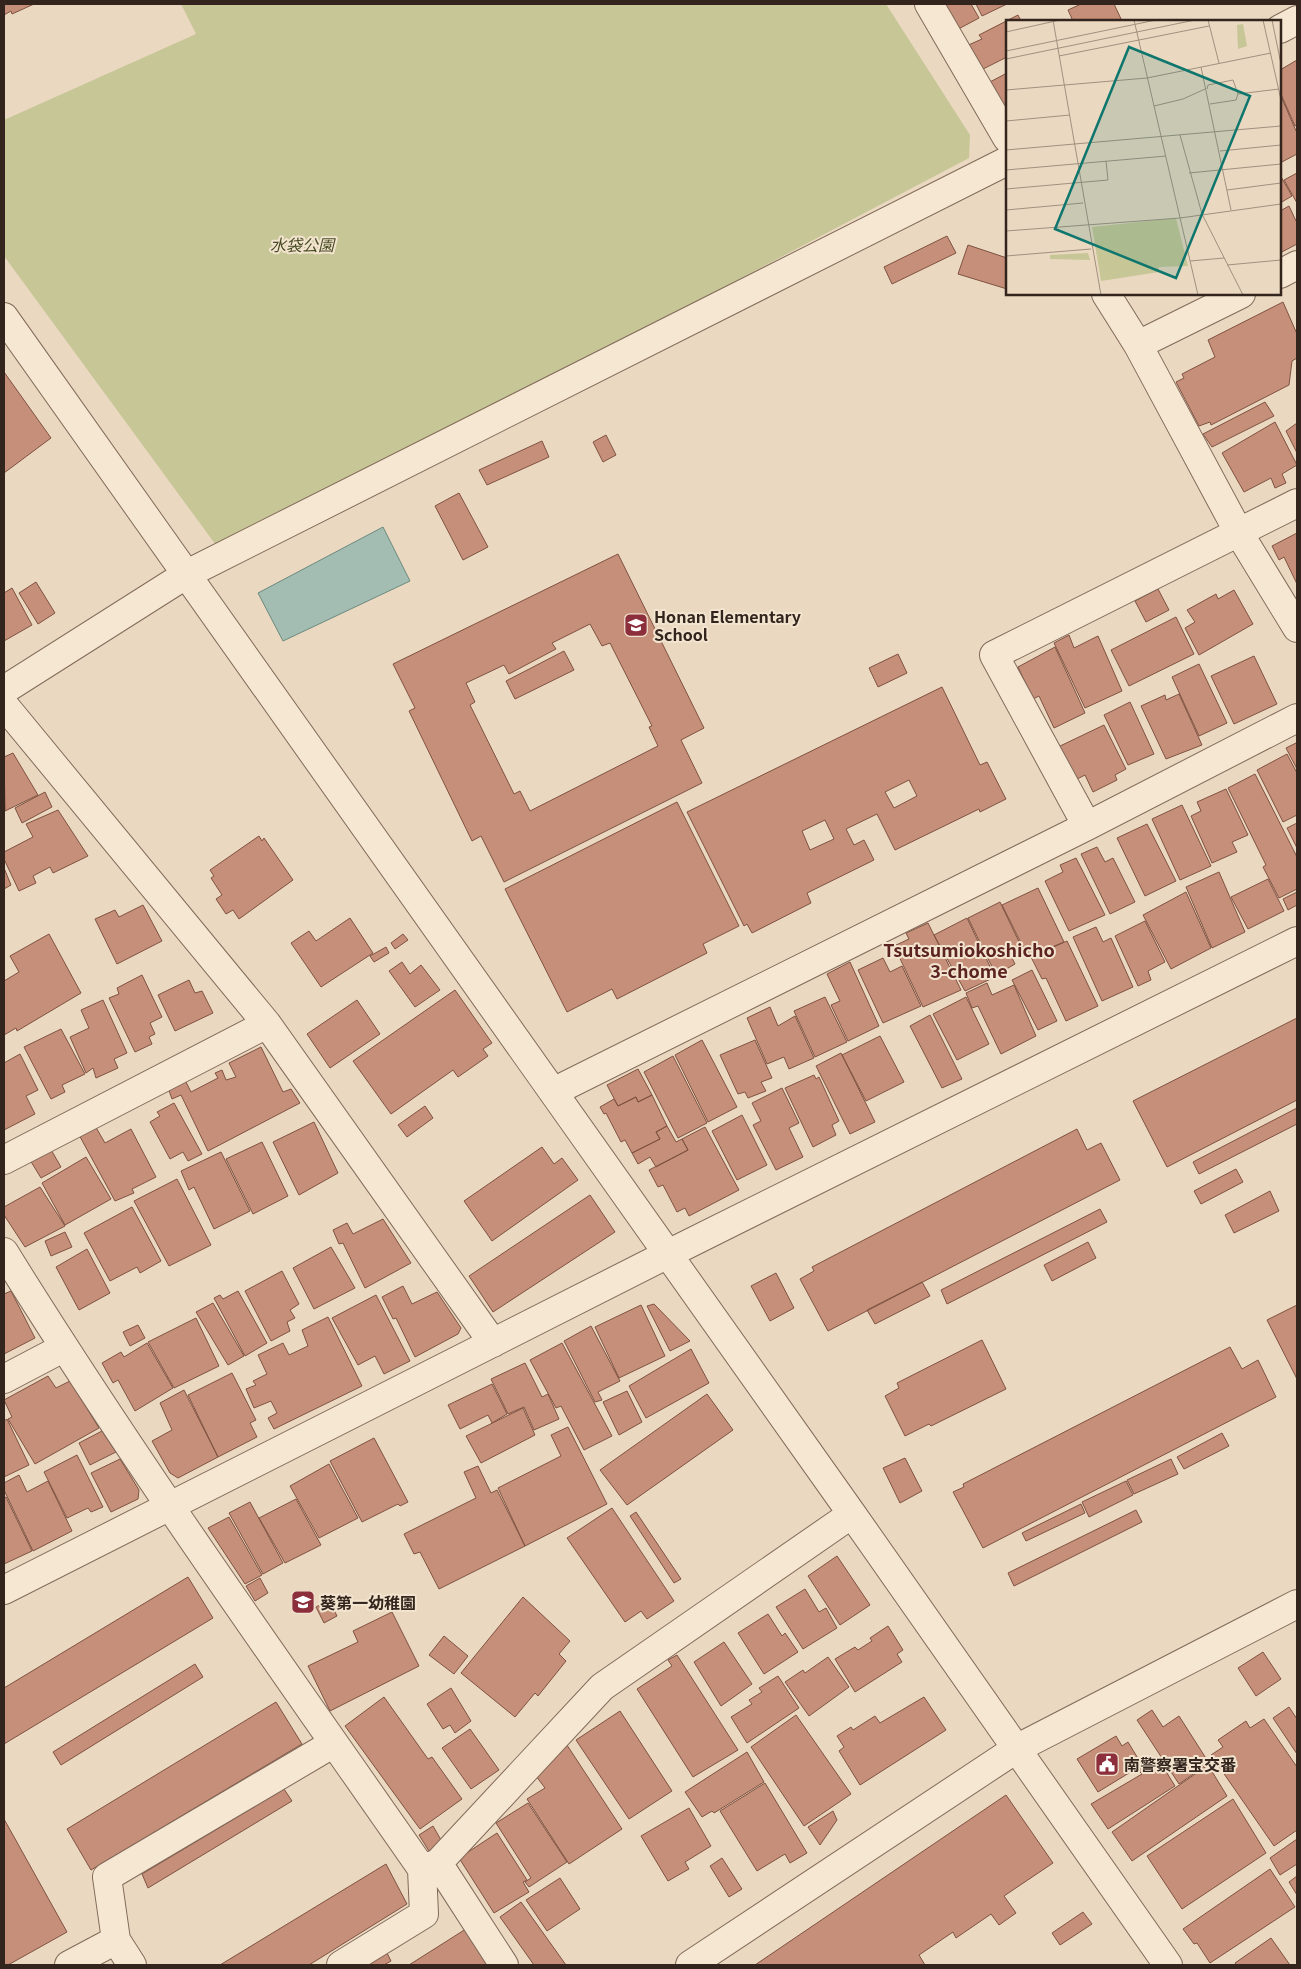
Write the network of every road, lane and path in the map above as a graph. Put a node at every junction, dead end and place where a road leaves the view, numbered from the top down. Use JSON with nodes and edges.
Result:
{"nodes":[{"id":1,"x":930,"y":4,"type":"edge"},
{"id":2,"x":1297,"y":20,"type":"edge"},
{"id":3,"x":1281,"y":28,"type":"edge"},
{"id":4,"x":1006,"y":136,"type":"edge"},
{"id":5,"x":1006,"y":162,"type":"edge"},
{"id":6,"x":1297,"y":265,"type":"edge"},
{"id":7,"x":1281,"y":273,"type":"edge"},
{"id":8,"x":1107,"y":295,"type":"edge"},
{"id":9,"x":1239,"y":295,"type":"edge"},
{"id":10,"x":4,"y":317,"type":"edge"},
{"id":11,"x":1138,"y":345,"type":"junction"},
{"id":12,"x":1297,"y":503,"type":"edge"},
{"id":13,"x":1239,"y":533,"type":"junction"},
{"id":14,"x":187,"y":574,"type":"junction"},
{"id":15,"x":1297,"y":628,"type":"edge"},
{"id":16,"x":4,"y":690,"type":"edge"},
{"id":17,"x":4,"y":705,"type":"edge"},
{"id":18,"x":1297,"y":718,"type":"edge"},
{"id":19,"x":1087,"y":826,"type":"junction"},
{"id":20,"x":1297,"y":942,"type":"edge"},
{"id":21,"x":267,"y":1024,"type":"junction"},
{"id":22,"x":553,"y":1092,"type":"junction"},
{"id":23,"x":4,"y":1160,"type":"edge"},
{"id":24,"x":4,"y":1252,"type":"edge"},
{"id":25,"x":668,"y":1254,"type":"junction"},
{"id":26,"x":493,"y":1343,"type":"junction"},
{"id":27,"x":64,"y":1348,"type":"junction"},
{"id":28,"x":4,"y":1379,"type":"edge"},
{"id":29,"x":169,"y":1505,"type":"junction"},
{"id":30,"x":852,"y":1514,"type":"junction"},
{"id":31,"x":4,"y":1590,"type":"edge"},
{"id":32,"x":1297,"y":1604,"type":"edge"},
{"id":33,"x":334,"y":1743,"type":"junction"},
{"id":34,"x":1016,"y":1749,"type":"junction"},
{"id":35,"x":430,"y":1866,"type":"junction"},
{"id":36,"x":116,"y":1940,"type":"junction"},
{"id":37,"x":69,"y":1965,"type":"edge"},
{"id":38,"x":132,"y":1965,"type":"edge"},
{"id":39,"x":341,"y":1965,"type":"edge"},
{"id":40,"x":504,"y":1965,"type":"edge"},
{"id":41,"x":690,"y":1965,"type":"edge"},
{"id":42,"x":1168,"y":1965,"type":"edge"}],
"edges":[{"from":1,"to":4,"type":"street"},
{"from":2,"to":3,"type":"street"},
{"from":5,"to":14,"type":"street"},
{"from":6,"to":7,"type":"street"},
{"from":8,"to":11,"type":"street"},
{"from":9,"to":11,"type":"street"},
{"from":10,"to":14,"type":"street"},
{"from":11,"to":13,"type":"street"},
{"from":12,"to":13,"type":"street"},
{"from":13,"to":15,"type":"street"},
{"from":13,"to":19,"type":"street"},
{"from":14,"to":16,"type":"street"},
{"from":14,"to":22,"type":"street"},
{"from":17,"to":21,"type":"street"},
{"from":18,"to":19,"type":"street"},
{"from":19,"to":22,"type":"street"},
{"from":20,"to":25,"type":"street"},
{"from":21,"to":23,"type":"street"},
{"from":21,"to":26,"type":"street"},
{"from":22,"to":25,"type":"street"},
{"from":24,"to":27,"type":"street"},
{"from":25,"to":26,"type":"street"},
{"from":25,"to":30,"type":"street"},
{"from":26,"to":29,"type":"street"},
{"from":27,"to":28,"type":"street"},
{"from":27,"to":29,"type":"street"},
{"from":29,"to":31,"type":"street"},
{"from":29,"to":33,"type":"street"},
{"from":30,"to":34,"type":"street"},
{"from":30,"to":35,"type":"street"},
{"from":32,"to":34,"type":"street"},
{"from":33,"to":35,"type":"street"},
{"from":33,"to":36,"type":"street"},
{"from":34,"to":41,"type":"street"},
{"from":34,"to":42,"type":"street"},
{"from":35,"to":39,"type":"street"},
{"from":35,"to":40,"type":"street"},
{"from":36,"to":37,"type":"street"},
{"from":36,"to":38,"type":"street"}]}
